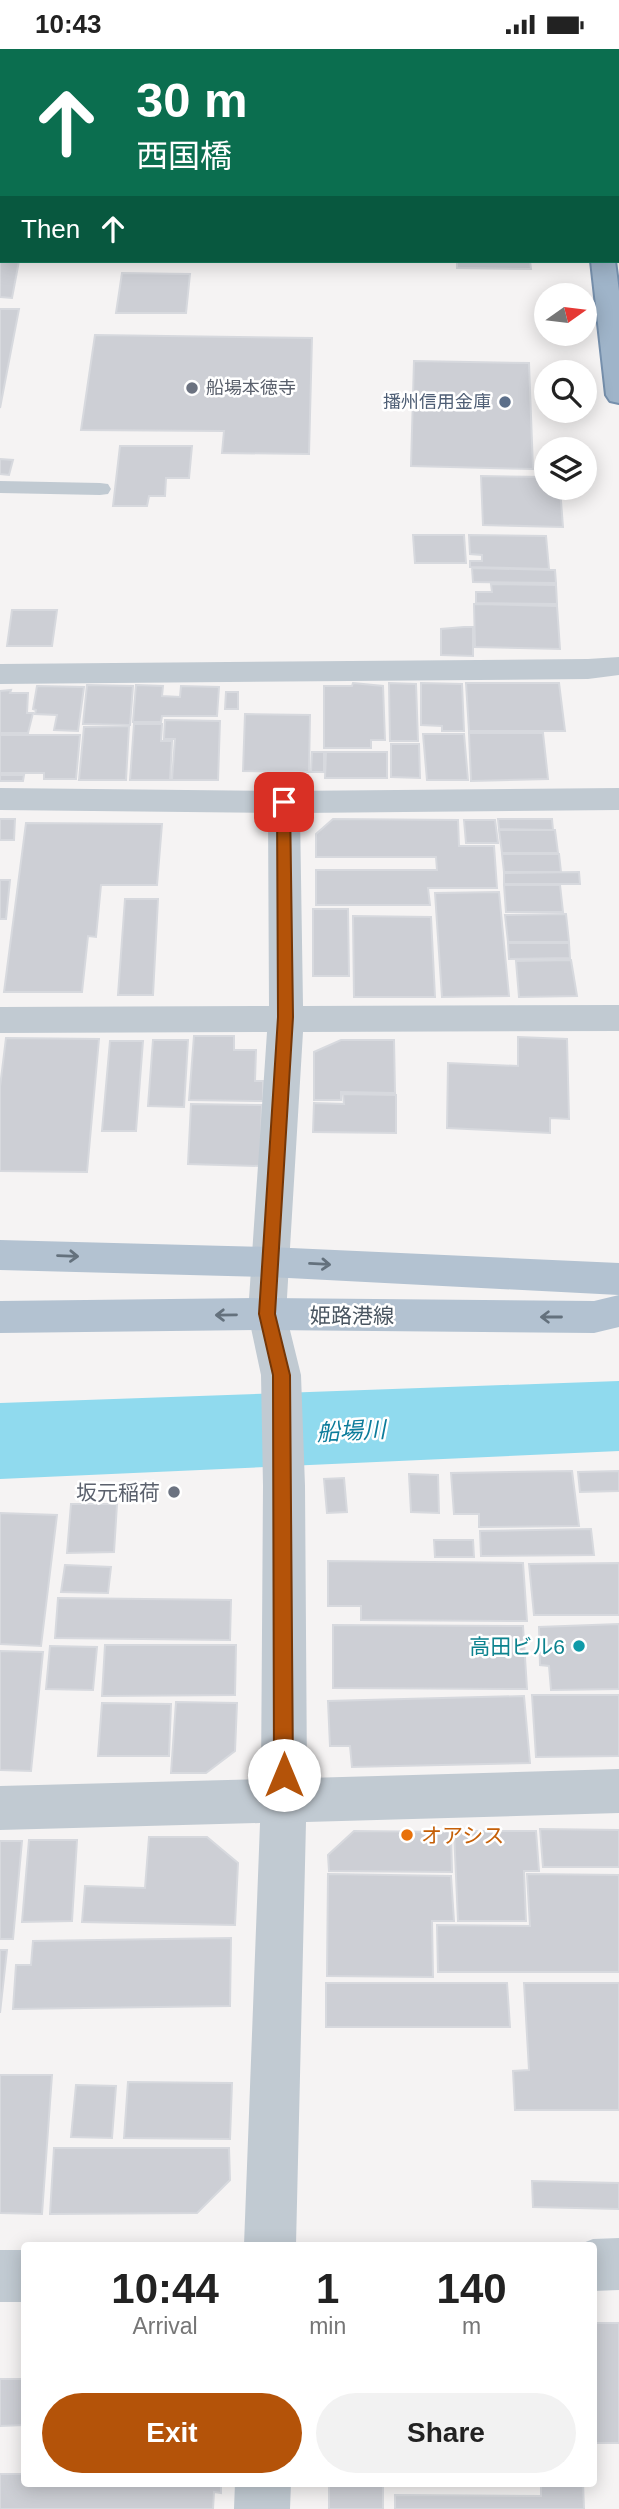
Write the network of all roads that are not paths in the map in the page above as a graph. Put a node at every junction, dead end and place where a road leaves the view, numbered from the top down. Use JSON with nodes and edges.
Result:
{"nodes":[{"id":1,"x":603,"y":263,"type":"edge"},
{"id":2,"x":619,"y":395,"type":"edge"},
{"id":3,"x":0,"y":487,"type":"edge"},
{"id":4,"x":100,"y":489,"type":"dead end"},
{"id":5,"x":619,"y":666,"type":"edge"},
{"id":6,"x":0,"y":674,"type":"edge"},
{"id":7,"x":0,"y":799,"type":"edge"},
{"id":8,"x":619,"y":799,"type":"edge"},
{"id":9,"x":284,"y":802,"type":"junction"},
{"id":10,"x":286,"y":1017,"type":"junction"},
{"id":11,"x":619,"y":1018,"type":"edge"},
{"id":12,"x":0,"y":1020,"type":"edge"},
{"id":13,"x":0,"y":1255,"type":"edge"},
{"id":14,"x":270,"y":1262,"type":"junction"},
{"id":15,"x":619,"y":1279,"type":"edge"},
{"id":16,"x":619,"y":1311,"type":"edge"},
{"id":17,"x":267,"y":1314,"type":"junction"},
{"id":18,"x":0,"y":1317,"type":"edge"},
{"id":19,"x":619,"y":1791,"type":"edge"},
{"id":20,"x":284,"y":1801,"type":"junction"},
{"id":21,"x":0,"y":1808,"type":"edge"},
{"id":22,"x":270,"y":2242,"type":"edge"},
{"id":23,"x":619,"y":2264,"type":"edge"},
{"id":24,"x":597,"y":2265,"type":"edge"},
{"id":25,"x":0,"y":2276,"type":"edge"},
{"id":26,"x":21,"y":2276,"type":"edge"},
{"id":27,"x":263,"y":2487,"type":"edge"},
{"id":28,"x":262,"y":2509,"type":"edge"}],
"edges":[{"from":1,"to":2,"type":"highway"},
{"from":3,"to":4,"type":"lane"},
{"from":5,"to":6,"type":"street"},
{"from":7,"to":9,"type":"street"},
{"from":8,"to":9,"type":"street"},
{"from":9,"to":10,"type":"street"},
{"from":10,"to":11,"type":"street"},
{"from":10,"to":12,"type":"street"},
{"from":10,"to":14,"type":"street"},
{"from":13,"to":14,"type":"main road","one_way":true},
{"from":14,"to":15,"type":"main road","one_way":true},
{"from":14,"to":17,"type":"street"},
{"from":16,"to":17,"type":"main road","name":"姫路港線","one_way":true},
{"from":17,"to":18,"type":"main road","name":"姫路港線","one_way":true},
{"from":17,"to":20,"type":"street"},
{"from":19,"to":20,"type":"street"},
{"from":20,"to":21,"type":"street"},
{"from":20,"to":22,"type":"street"},
{"from":23,"to":24,"type":"street"},
{"from":25,"to":26,"type":"street"},
{"from":27,"to":28,"type":"street"}]}
